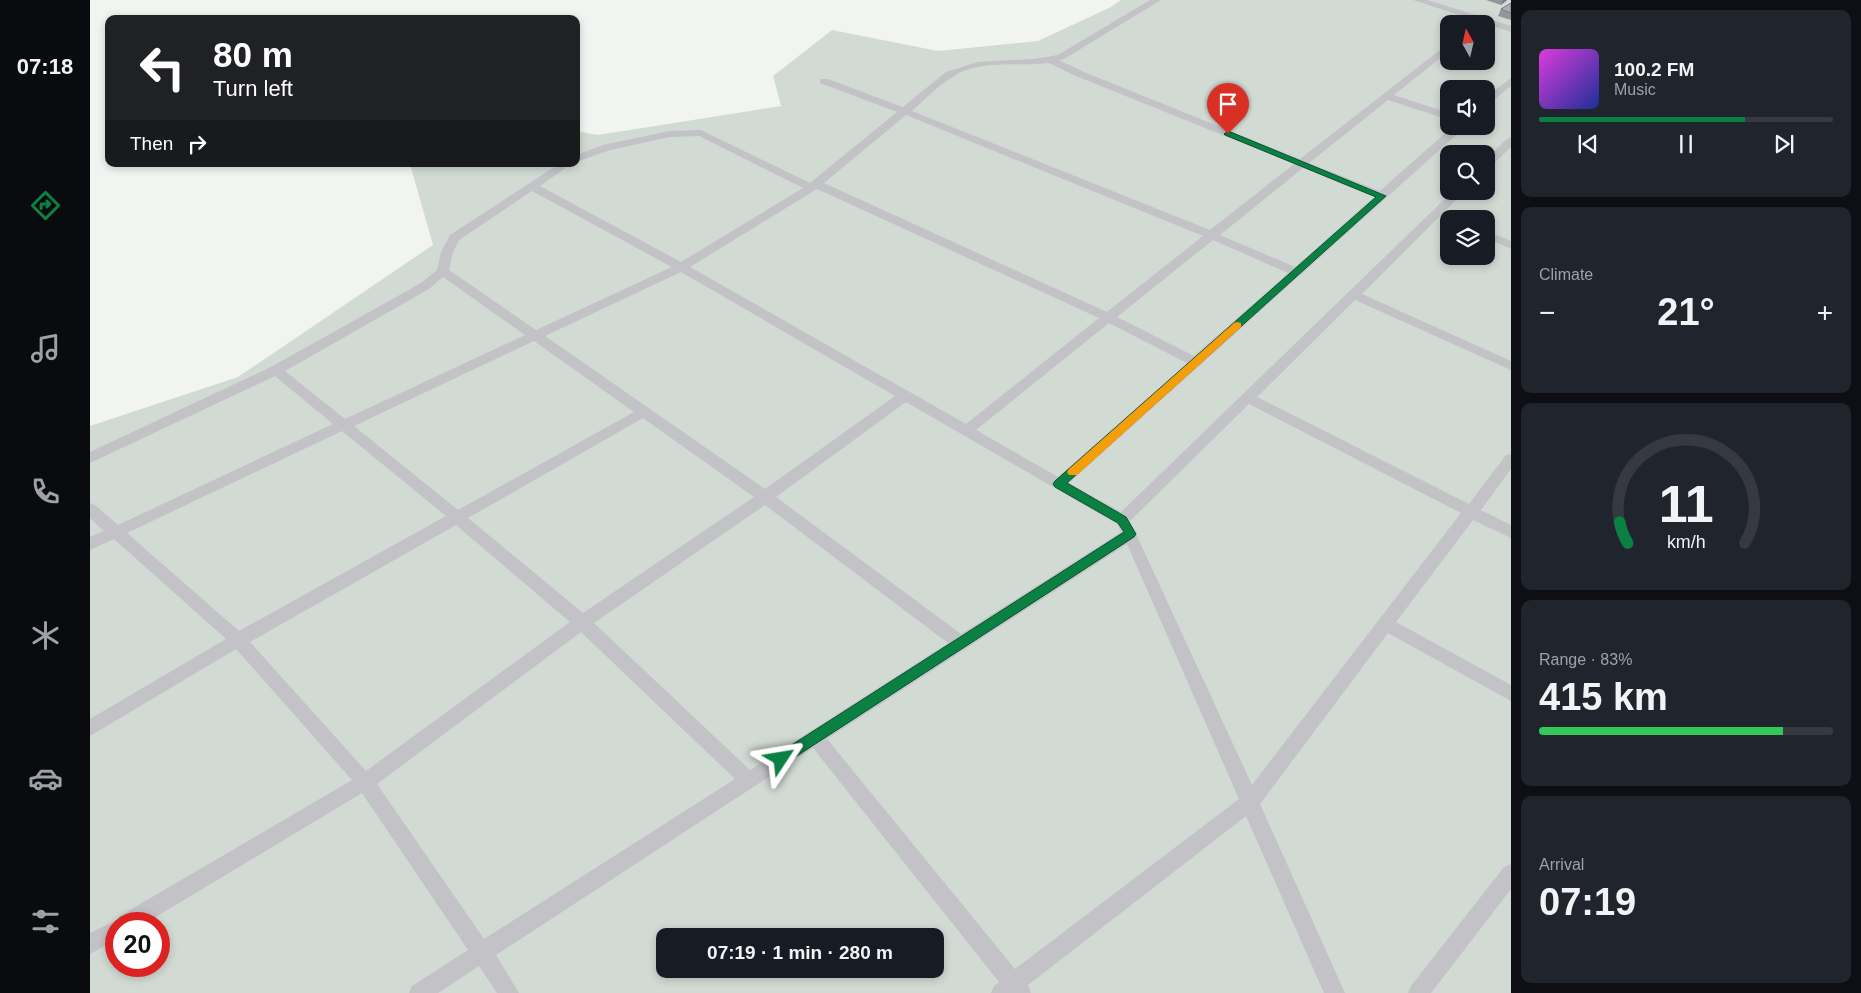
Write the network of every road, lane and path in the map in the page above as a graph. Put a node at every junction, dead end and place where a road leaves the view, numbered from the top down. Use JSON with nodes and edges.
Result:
{"nodes":[{"id":1,"x":1156,"y":0,"type":"edge"},
{"id":2,"x":1418,"y":0,"type":"edge"},
{"id":3,"x":1460,"y":15,"type":"edge"},
{"id":4,"x":1495,"y":26,"type":"edge"},
{"id":5,"x":1511,"y":30,"type":"edge"},
{"id":6,"x":1440,"y":53,"type":"edge"},
{"id":7,"x":1051,"y":60,"type":"junction"},
{"id":8,"x":1511,"y":80,"type":"edge"},
{"id":9,"x":824,"y":81,"type":"dead end"},
{"id":10,"x":1495,"y":95,"type":"edge"},
{"id":11,"x":1386,"y":96,"type":"junction"},
{"id":12,"x":905,"y":111,"type":"junction"},
{"id":13,"x":1440,"y":114,"type":"edge"},
{"id":14,"x":1450,"y":135,"type":"edge"},
{"id":15,"x":1510,"y":144,"type":"edge"},
{"id":16,"x":580,"y":157,"type":"edge"},
{"id":17,"x":1495,"y":157,"type":"edge"},
{"id":18,"x":1302,"y":163,"type":"junction"},
{"id":19,"x":562,"y":167,"type":"edge"},
{"id":20,"x":813,"y":186,"type":"junction"},
{"id":21,"x":533,"y":187,"type":"junction"},
{"id":22,"x":1382,"y":196,"type":"junction"},
{"id":23,"x":1440,"y":220,"type":"edge"},
{"id":24,"x":1212,"y":234,"type":"junction"},
{"id":25,"x":1495,"y":238,"type":"edge"},
{"id":26,"x":1511,"y":244,"type":"edge"},
{"id":27,"x":681,"y":267,"type":"junction"},
{"id":28,"x":443,"y":271,"type":"junction"},
{"id":29,"x":1297,"y":272,"type":"junction"},
{"id":30,"x":1354,"y":294,"type":"junction"},
{"id":31,"x":1108,"y":317,"type":"junction"},
{"id":32,"x":535,"y":336,"type":"junction"},
{"id":33,"x":1196,"y":362,"type":"junction"},
{"id":34,"x":1511,"y":366,"type":"edge"},
{"id":35,"x":276,"y":370,"type":"junction"},
{"id":36,"x":905,"y":396,"type":"junction"},
{"id":37,"x":1248,"y":398,"type":"junction"},
{"id":38,"x":644,"y":412,"type":"junction"},
{"id":39,"x":344,"y":425,"type":"junction"},
{"id":40,"x":966,"y":431,"type":"junction"},
{"id":41,"x":90,"y":458,"type":"edge"},
{"id":42,"x":1511,"y":458,"type":"edge"},
{"id":43,"x":1059,"y":484,"type":"junction"},
{"id":44,"x":765,"y":497,"type":"junction"},
{"id":45,"x":90,"y":509,"type":"edge"},
{"id":46,"x":1471,"y":511,"type":"junction"},
{"id":47,"x":457,"y":517,"type":"junction"},
{"id":48,"x":1126,"y":527,"type":"junction"},
{"id":49,"x":116,"y":532,"type":"junction"},
{"id":50,"x":1511,"y":532,"type":"edge"},
{"id":51,"x":90,"y":544,"type":"edge"},
{"id":52,"x":582,"y":622,"type":"junction"},
{"id":53,"x":1386,"y":624,"type":"junction"},
{"id":54,"x":238,"y":640,"type":"junction"},
{"id":55,"x":961,"y":643,"type":"junction"},
{"id":56,"x":1511,"y":694,"type":"edge"},
{"id":57,"x":90,"y":728,"type":"edge"},
{"id":58,"x":815,"y":737,"type":"junction"},
{"id":59,"x":748,"y":780,"type":"junction"},
{"id":60,"x":365,"y":782,"type":"junction"},
{"id":61,"x":1250,"y":802,"type":"junction"},
{"id":62,"x":1511,"y":873,"type":"edge"},
{"id":63,"x":145,"y":912,"type":"edge"},
{"id":64,"x":105,"y":935,"type":"edge"},
{"id":65,"x":90,"y":944,"type":"edge"},
{"id":66,"x":480,"y":953,"type":"junction"},
{"id":67,"x":1011,"y":990,"type":"edge"},
{"id":68,"x":419,"y":993,"type":"edge"},
{"id":69,"x":509,"y":993,"type":"edge"},
{"id":70,"x":1335,"y":993,"type":"edge"},
{"id":71,"x":1418,"y":993,"type":"edge"}],
"edges":[{"from":1,"to":7,"type":"lane"},
{"from":2,"to":3,"type":"lane"},
{"from":4,"to":5,"type":"lane"},
{"from":6,"to":11,"type":"lane"},
{"from":7,"to":12,"type":"lane"},
{"from":7,"to":18,"type":"lane"},
{"from":8,"to":10,"type":"lane"},
{"from":9,"to":12,"type":"lane"},
{"from":11,"to":13,"type":"lane"},
{"from":11,"to":18,"type":"lane"},
{"from":12,"to":20,"type":"lane"},
{"from":12,"to":24,"type":"lane"},
{"from":14,"to":22,"type":"lane"},
{"from":15,"to":17,"type":"lane"},
{"from":16,"to":20,"type":"lane"},
{"from":18,"to":22,"type":"lane"},
{"from":18,"to":24,"type":"lane"},
{"from":19,"to":21,"type":"lane"},
{"from":20,"to":27,"type":"lane"},
{"from":20,"to":31,"type":"lane"},
{"from":21,"to":27,"type":"lane"},
{"from":21,"to":28,"type":"lane"},
{"from":22,"to":29,"type":"lane"},
{"from":23,"to":30,"type":"lane"},
{"from":24,"to":29,"type":"lane"},
{"from":24,"to":31,"type":"lane"},
{"from":25,"to":26,"type":"lane"},
{"from":27,"to":32,"type":"lane"},
{"from":27,"to":36,"type":"lane"},
{"from":28,"to":32,"type":"lane"},
{"from":28,"to":35,"type":"lane"},
{"from":29,"to":33,"type":"lane"},
{"from":30,"to":34,"type":"lane"},
{"from":30,"to":37,"type":"lane"},
{"from":31,"to":33,"type":"lane"},
{"from":31,"to":40,"type":"lane"},
{"from":32,"to":38,"type":"lane"},
{"from":32,"to":39,"type":"lane"},
{"from":33,"to":43,"type":"lane"},
{"from":35,"to":39,"type":"lane"},
{"from":35,"to":41,"type":"lane"},
{"from":36,"to":40,"type":"lane"},
{"from":36,"to":44,"type":"lane"},
{"from":37,"to":46,"type":"lane"},
{"from":37,"to":48,"type":"lane"},
{"from":38,"to":44,"type":"lane"},
{"from":38,"to":47,"type":"lane"},
{"from":39,"to":47,"type":"lane"},
{"from":39,"to":49,"type":"lane"},
{"from":40,"to":43,"type":"lane"},
{"from":42,"to":46,"type":"lane"},
{"from":43,"to":48,"type":"lane"},
{"from":44,"to":52,"type":"lane"},
{"from":44,"to":55,"type":"lane"},
{"from":45,"to":49,"type":"lane"},
{"from":46,"to":50,"type":"lane"},
{"from":46,"to":53,"type":"lane"},
{"from":47,"to":52,"type":"lane"},
{"from":47,"to":54,"type":"lane"},
{"from":48,"to":55,"type":"lane"},
{"from":48,"to":61,"type":"lane"},
{"from":49,"to":51,"type":"lane"},
{"from":49,"to":54,"type":"lane"},
{"from":52,"to":59,"type":"lane"},
{"from":52,"to":60,"type":"lane"},
{"from":53,"to":56,"type":"lane"},
{"from":53,"to":61,"type":"lane"},
{"from":54,"to":57,"type":"lane"},
{"from":54,"to":60,"type":"lane"},
{"from":55,"to":58,"type":"lane"},
{"from":58,"to":59,"type":"lane"},
{"from":58,"to":67,"type":"lane"},
{"from":59,"to":66,"type":"lane"},
{"from":60,"to":63,"type":"lane"},
{"from":60,"to":66,"type":"lane"},
{"from":61,"to":67,"type":"lane"},
{"from":61,"to":70,"type":"lane"},
{"from":62,"to":71,"type":"lane"},
{"from":64,"to":65,"type":"lane"},
{"from":66,"to":68,"type":"lane"},
{"from":66,"to":69,"type":"lane"}]}
